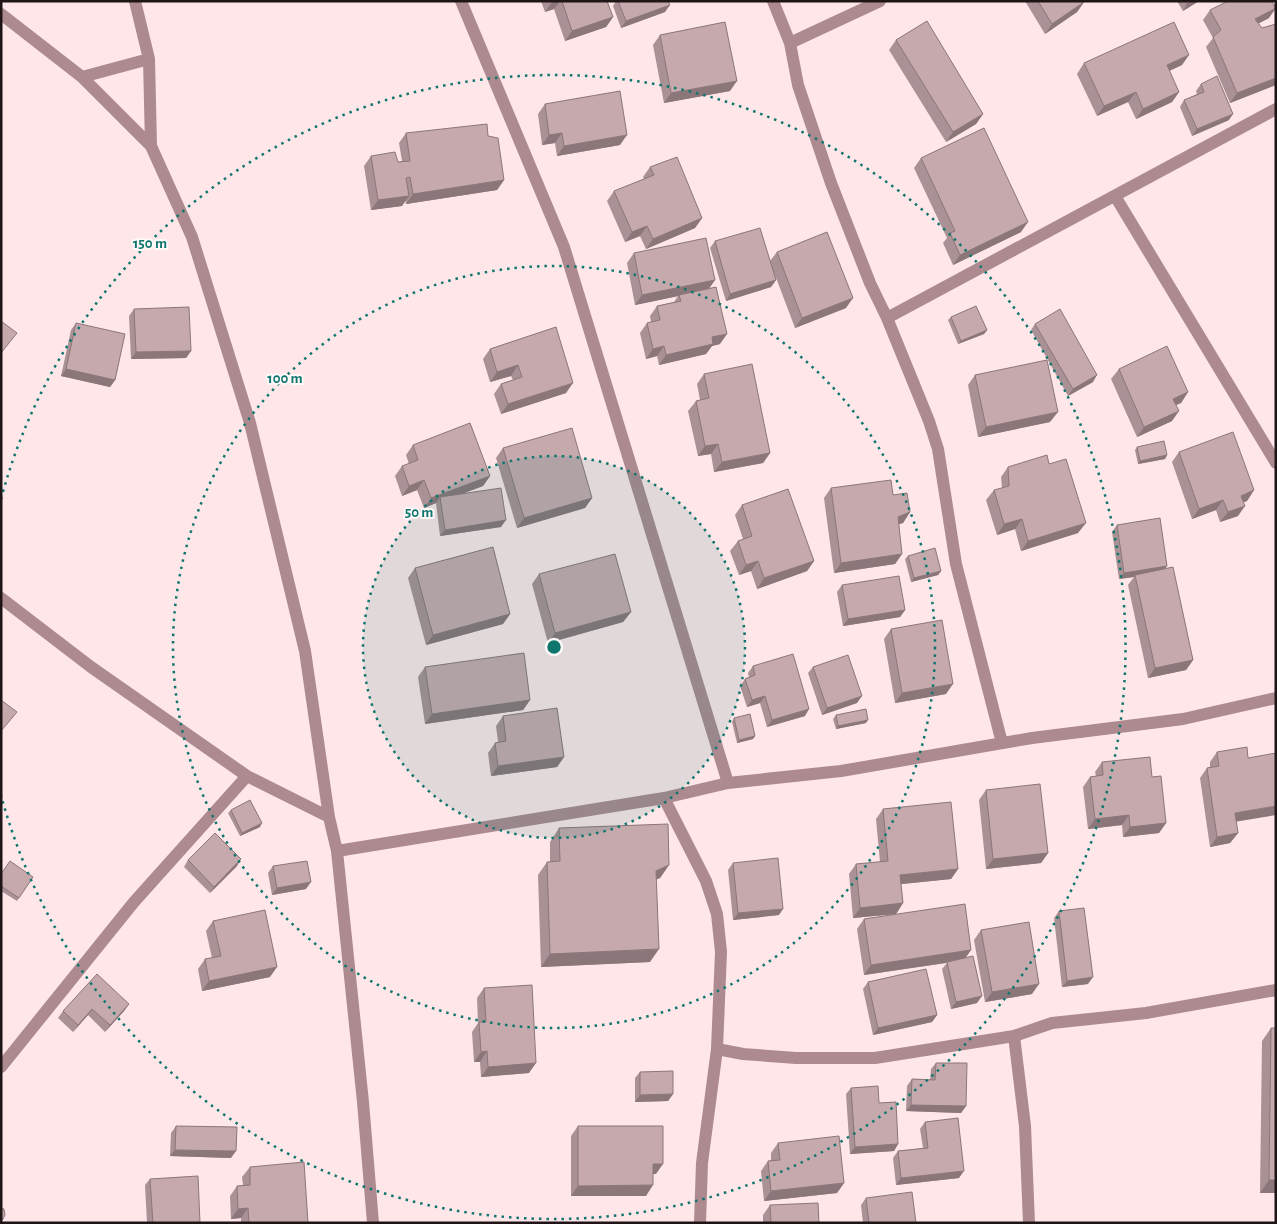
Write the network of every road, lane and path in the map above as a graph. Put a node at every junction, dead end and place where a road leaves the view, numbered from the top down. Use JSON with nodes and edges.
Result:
{"nodes":[{"id":1,"x":135,"y":1,"type":"edge"},
{"id":2,"x":461,"y":1,"type":"edge"},
{"id":3,"x":772,"y":1,"type":"edge"},
{"id":4,"x":880,"y":1,"type":"edge"},
{"id":5,"x":1,"y":14,"type":"edge"},
{"id":6,"x":790,"y":43,"type":"junction"},
{"id":7,"x":149,"y":59,"type":"junction"},
{"id":8,"x":82,"y":77,"type":"junction"},
{"id":9,"x":1276,"y":109,"type":"edge"},
{"id":10,"x":151,"y":146,"type":"junction"},
{"id":11,"x":1115,"y":196,"type":"junction"},
{"id":12,"x":887,"y":318,"type":"junction"},
{"id":13,"x":1276,"y":463,"type":"edge"},
{"id":14,"x":1,"y":598,"type":"edge"},
{"id":15,"x":1276,"y":698,"type":"edge"},
{"id":16,"x":1002,"y":743,"type":"junction"},
{"id":17,"x":247,"y":776,"type":"junction"},
{"id":18,"x":728,"y":783,"type":"junction"},
{"id":19,"x":664,"y":798,"type":"junction"},
{"id":20,"x":329,"y":817,"type":"junction"},
{"id":21,"x":337,"y":851,"type":"junction"},
{"id":22,"x":1276,"y":990,"type":"edge"},
{"id":23,"x":1014,"y":1036,"type":"junction"},
{"id":24,"x":717,"y":1049,"type":"junction"},
{"id":25,"x":1,"y":1067,"type":"edge"},
{"id":26,"x":373,"y":1223,"type":"edge"},
{"id":27,"x":700,"y":1223,"type":"edge"},
{"id":28,"x":1029,"y":1223,"type":"edge"}],
"edges":[{"from":1,"to":7,"type":"street"},
{"from":2,"to":18,"type":"street"},
{"from":3,"to":6,"type":"street"},
{"from":4,"to":6,"type":"street"},
{"from":5,"to":8,"type":"street"},
{"from":6,"to":12,"type":"street"},
{"from":7,"to":8,"type":"street"},
{"from":7,"to":10,"type":"street"},
{"from":8,"to":10,"type":"street"},
{"from":9,"to":11,"type":"street"},
{"from":10,"to":20,"type":"street"},
{"from":11,"to":12,"type":"street"},
{"from":11,"to":13,"type":"street"},
{"from":12,"to":16,"type":"street"},
{"from":14,"to":17,"type":"street"},
{"from":15,"to":16,"type":"street"},
{"from":16,"to":18,"type":"street"},
{"from":17,"to":20,"type":"street"},
{"from":17,"to":25,"type":"street"},
{"from":18,"to":19,"type":"street"},
{"from":19,"to":21,"type":"street"},
{"from":19,"to":24,"type":"street"},
{"from":20,"to":21,"type":"street"},
{"from":21,"to":26,"type":"street"},
{"from":22,"to":23,"type":"street"},
{"from":23,"to":24,"type":"street"},
{"from":23,"to":28,"type":"street"},
{"from":24,"to":27,"type":"street"}]}
